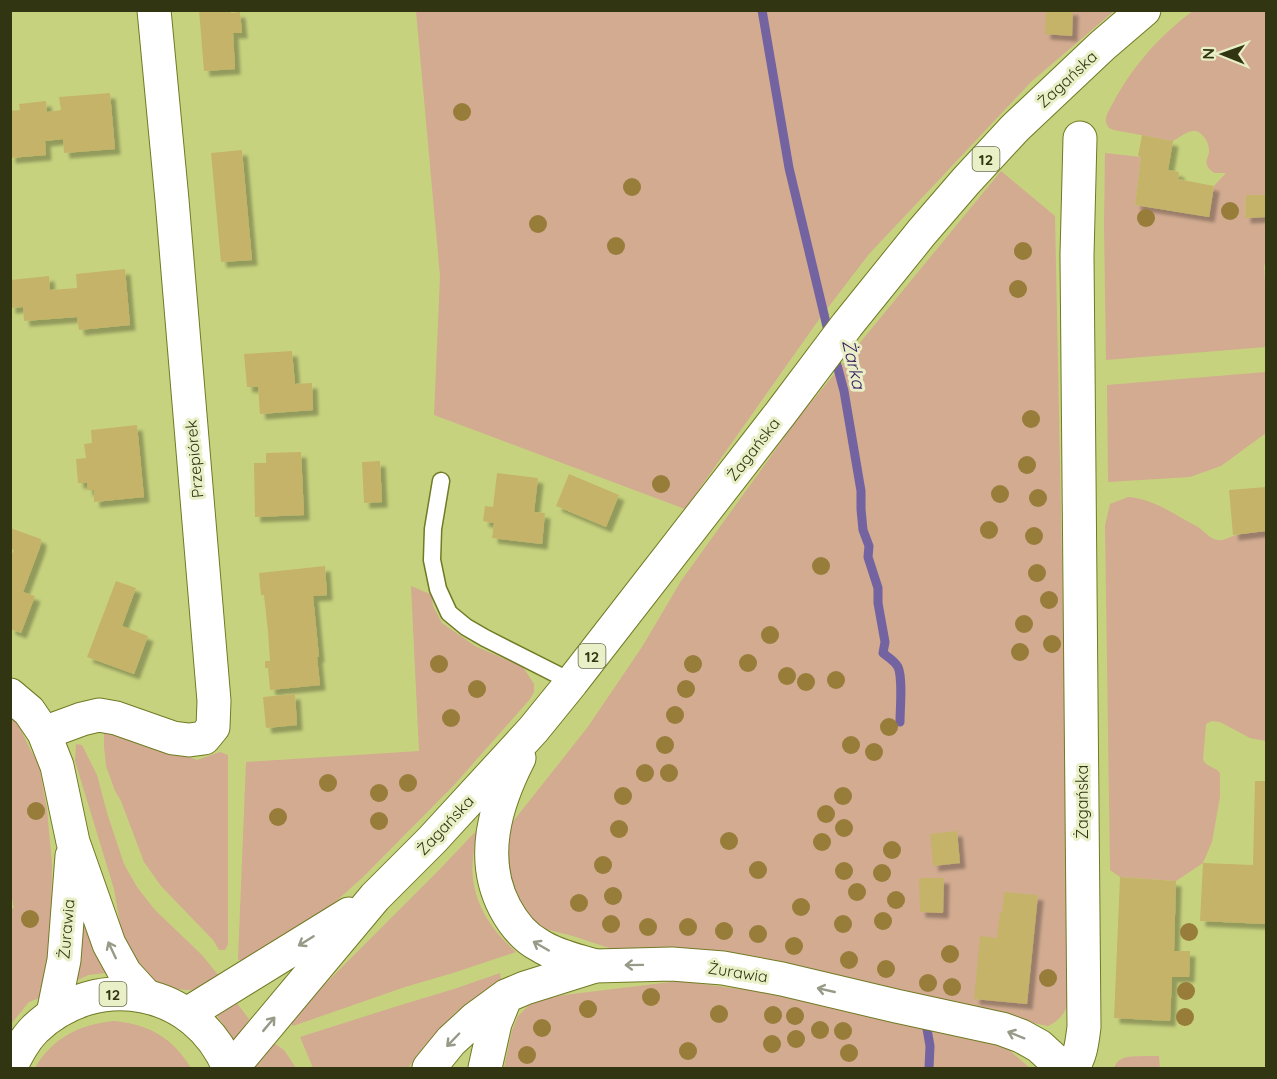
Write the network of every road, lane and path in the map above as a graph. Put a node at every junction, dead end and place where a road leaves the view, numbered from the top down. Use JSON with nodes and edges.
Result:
{"nodes":[{"id":1,"x":154,"y":10,"type":"edge"},
{"id":2,"x":1144,"y":10,"type":"edge"},
{"id":3,"x":1080,"y":138,"type":"dead end"},
{"id":4,"x":441,"y":481,"type":"dead end"},
{"id":5,"x":572,"y":682,"type":"junction"},
{"id":6,"x":10,"y":695,"type":"edge"},
{"id":7,"x":533,"y":730,"type":"junction"},
{"id":8,"x":44,"y":733,"type":"junction"},
{"id":9,"x":73,"y":842,"type":"junction"},
{"id":10,"x":373,"y":899,"type":"junction"},
{"id":11,"x":595,"y":966,"type":"junction"},
{"id":12,"x":146,"y":996,"type":"junction"},
{"id":13,"x":506,"y":996,"type":"junction"},
{"id":14,"x":53,"y":1014,"type":"junction"},
{"id":15,"x":187,"y":1014,"type":"junction"},
{"id":16,"x":10,"y":1068,"type":"edge"},
{"id":17,"x":231,"y":1068,"type":"edge"},
{"id":18,"x":429,"y":1068,"type":"edge"},
{"id":19,"x":485,"y":1068,"type":"edge"},
{"id":20,"x":1063,"y":1068,"type":"edge"},
{"id":21,"x":1072,"y":1068,"type":"edge"}],
"edges":[{"from":1,"to":8,"type":"street","name":"Przepiórek"},
{"from":2,"to":5,"type":"street","name":"Żagańska","number":"12"},
{"from":3,"to":21,"type":"street","name":"Żagańska"},
{"from":4,"to":5,"type":"lane"},
{"from":5,"to":7,"type":"street","name":"Żagańska","number":"12"},
{"from":6,"to":8,"type":"street","name":"Żurawia"},
{"from":7,"to":10,"type":"street","name":"Żagańska","number":"12"},
{"from":11,"to":7,"type":"street","one_way":true},
{"from":8,"to":9,"type":"street","name":"Żurawia"},
{"from":12,"to":9,"type":"street","name":"Żurawia","one_way":true},
{"from":9,"to":14,"type":"street","name":"Żurawia"},
{"from":10,"to":15,"type":"street","name":"Żagańska","number":"12","one_way":true},
{"from":17,"to":10,"type":"street","name":"Żagańska","number":"12","one_way":true},
{"from":11,"to":13,"type":"street","name":"Żurawia"},
{"from":20,"to":11,"type":"street","name":"Żurawia","one_way":true},
{"from":12,"to":14,"type":"street","number":"12"},
{"from":12,"to":15,"type":"street","number":"12"},
{"from":13,"to":18,"type":"street","name":"Żurawia","one_way":true},
{"from":13,"to":19,"type":"street"},
{"from":14,"to":16,"type":"street","number":"12"},
{"from":15,"to":17,"type":"street","number":"12"}]}
